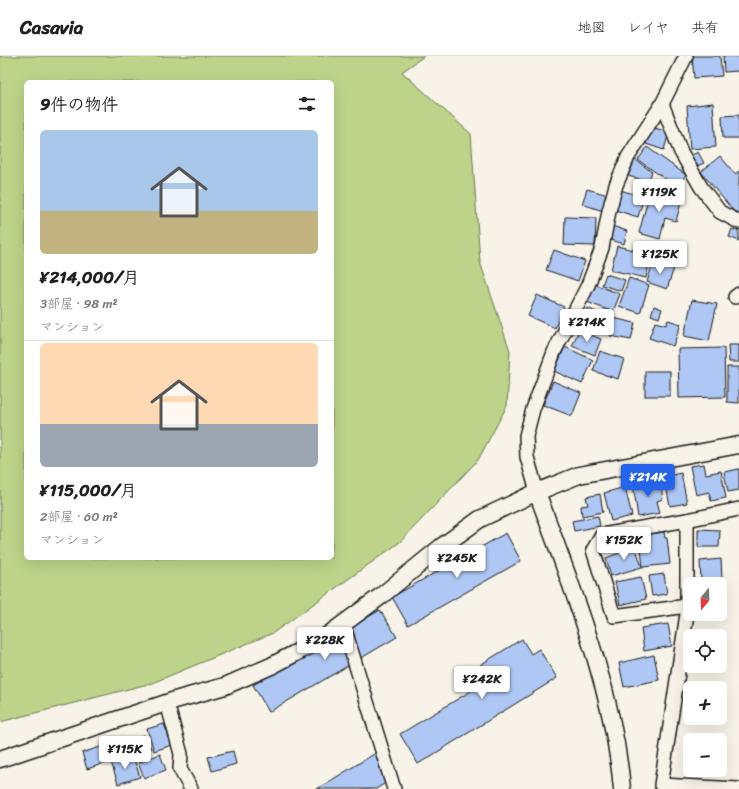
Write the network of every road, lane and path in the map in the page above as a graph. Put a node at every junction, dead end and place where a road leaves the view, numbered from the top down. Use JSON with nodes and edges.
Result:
{"nodes":[{"id":1,"x":686,"y":56,"type":"edge"},
{"id":2,"x":662,"y":104,"type":"junction"},
{"id":3,"x":739,"y":222,"type":"edge"},
{"id":4,"x":739,"y":445,"type":"edge"},
{"id":5,"x":537,"y":492,"type":"junction"},
{"id":6,"x":739,"y":510,"type":"edge"},
{"id":7,"x":688,"y":520,"type":"junction"},
{"id":8,"x":687,"y":577,"type":"edge"},
{"id":9,"x":683,"y":607,"type":"edge"},
{"id":10,"x":685,"y":621,"type":"edge"},
{"id":11,"x":343,"y":624,"type":"junction"},
{"id":12,"x":167,"y":703,"type":"junction"},
{"id":13,"x":0,"y":759,"type":"edge"},
{"id":14,"x":739,"y":782,"type":"edge"},
{"id":15,"x":191,"y":789,"type":"edge"},
{"id":16,"x":394,"y":789,"type":"edge"},
{"id":17,"x":622,"y":789,"type":"edge"},
{"id":18,"x":738,"y":789,"type":"edge"}],
"edges":[{"from":1,"to":2,"type":"street"},
{"from":2,"to":3,"type":"street"},
{"from":2,"to":5,"type":"street"},
{"from":4,"to":5,"type":"street"},
{"from":5,"to":11,"type":"street"},
{"from":5,"to":17,"type":"street"},
{"from":6,"to":7,"type":"street"},
{"from":7,"to":8,"type":"street"},
{"from":7,"to":9,"type":"street"},
{"from":10,"to":18,"type":"street"},
{"from":11,"to":12,"type":"street"},
{"from":11,"to":16,"type":"street"},
{"from":12,"to":13,"type":"street"},
{"from":12,"to":15,"type":"street"},
{"from":14,"to":18,"type":"street"}]}
